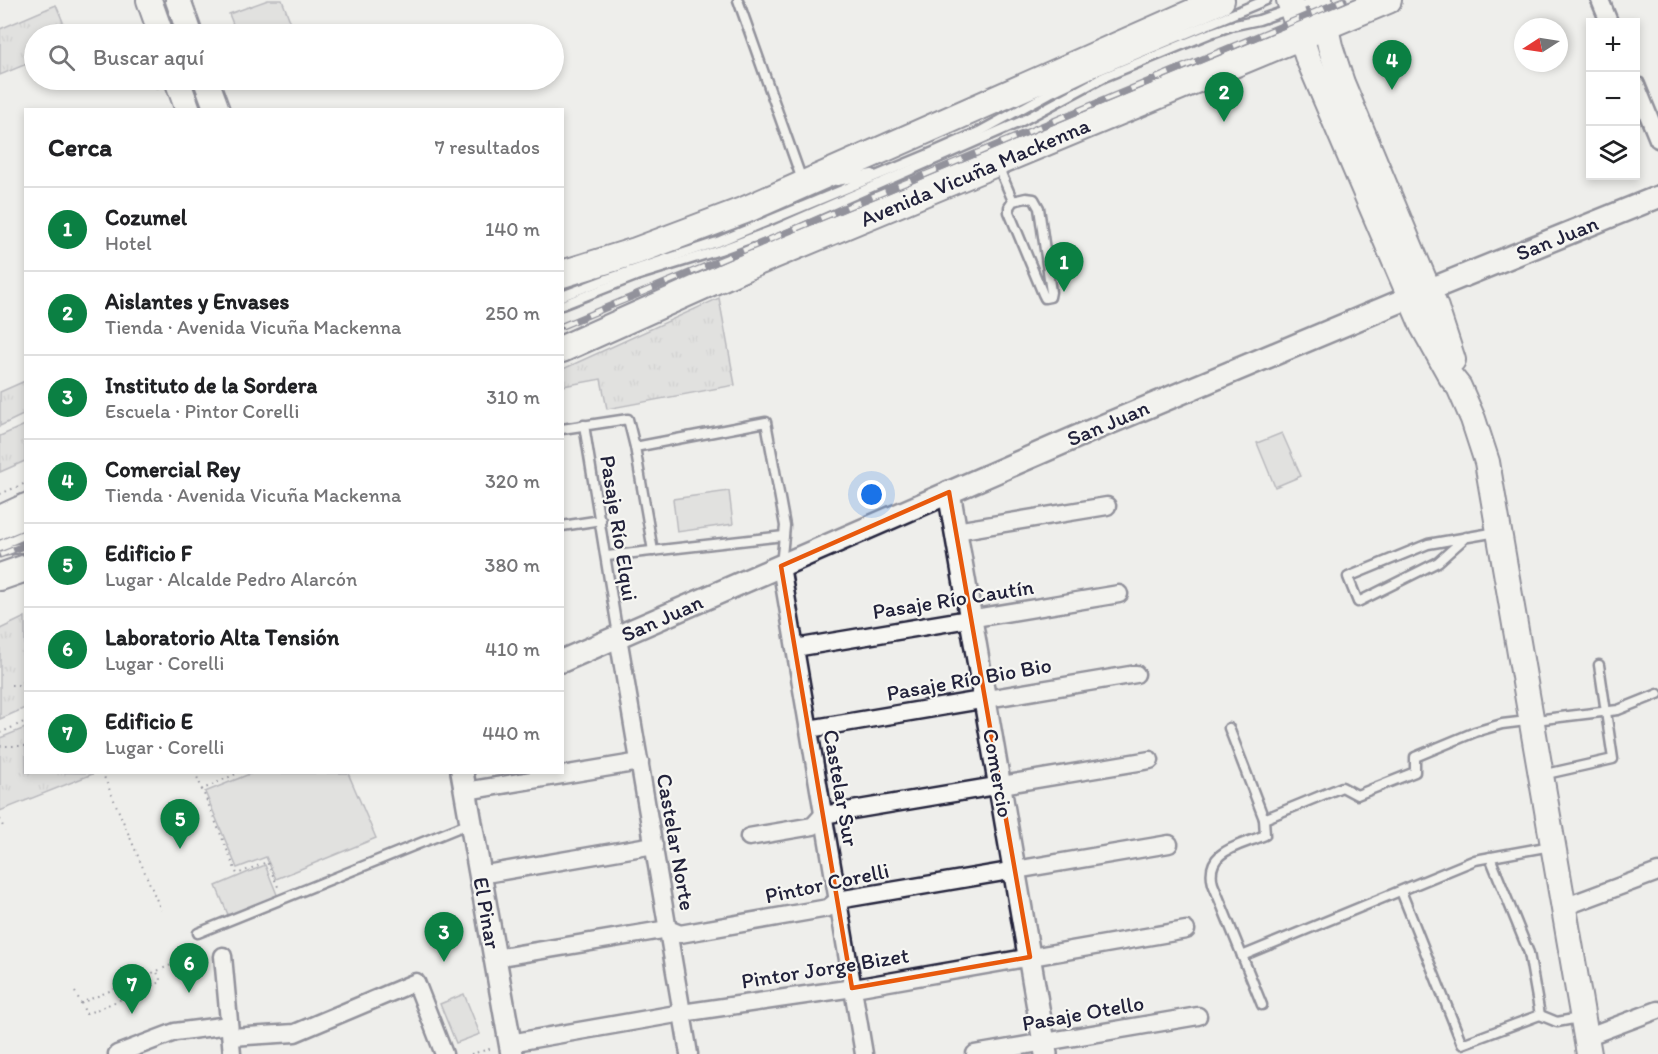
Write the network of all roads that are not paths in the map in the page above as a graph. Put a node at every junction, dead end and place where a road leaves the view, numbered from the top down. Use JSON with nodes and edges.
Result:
{"nodes":[{"id":1,"x":149,"y":0,"type":"edge"},
{"id":2,"x":738,"y":0,"type":"edge"},
{"id":3,"x":1221,"y":0,"type":"edge"},
{"id":4,"x":1266,"y":0,"type":"edge"},
{"id":5,"x":1318,"y":0,"type":"edge"},
{"id":6,"x":1388,"y":0,"type":"edge"},
{"id":7,"x":1600,"y":0,"type":"edge"},
{"id":8,"x":177,"y":2,"type":"edge"},
{"id":9,"x":1290,"y":4,"type":"edge"},
{"id":10,"x":1607,"y":18,"type":"edge"},
{"id":11,"x":157,"y":24,"type":"edge"},
{"id":12,"x":186,"y":24,"type":"edge"},
{"id":13,"x":1325,"y":27,"type":"junction"},
{"id":14,"x":1301,"y":36,"type":"junction"},
{"id":15,"x":173,"y":90,"type":"edge"},
{"id":16,"x":210,"y":90,"type":"edge"},
{"id":17,"x":1640,"y":97,"type":"edge"},
{"id":18,"x":187,"y":108,"type":"edge"},
{"id":19,"x":216,"y":108,"type":"edge"},
{"id":20,"x":1658,"y":139,"type":"edge"},
{"id":21,"x":996,"y":163,"type":"junction"},
{"id":22,"x":893,"y":170,"type":"junction"},
{"id":23,"x":796,"y":188,"type":"junction"},
{"id":24,"x":1658,"y":197,"type":"edge"},
{"id":25,"x":1013,"y":201,"type":"junction"},
{"id":26,"x":823,"y":235,"type":"junction"},
{"id":27,"x":748,"y":239,"type":"junction"},
{"id":28,"x":564,"y":273,"type":"edge"},
{"id":29,"x":1420,"y":293,"type":"junction"},
{"id":30,"x":564,"y":295,"type":"edge"},
{"id":31,"x":564,"y":304,"type":"edge"},
{"id":32,"x":564,"y":348,"type":"edge"},
{"id":33,"x":584,"y":425,"type":"junction"},
{"id":34,"x":564,"y":429,"type":"edge"},
{"id":35,"x":635,"y":447,"type":"junction"},
{"id":36,"x":949,"y":492,"type":"junction"},
{"id":37,"x":1107,"y":506,"type":"dead end"},
{"id":38,"x":24,"y":508,"type":"edge"},
{"id":39,"x":0,"y":519,"type":"edge"},
{"id":40,"x":601,"y":520,"type":"junction"},
{"id":41,"x":24,"y":525,"type":"edge"},
{"id":42,"x":564,"y":526,"type":"edge"},
{"id":43,"x":956,"y":531,"type":"junction"},
{"id":44,"x":1501,"y":531,"type":"junction"},
{"id":45,"x":0,"y":535,"type":"edge"},
{"id":46,"x":24,"y":535,"type":"edge"},
{"id":47,"x":784,"y":536,"type":"junction"},
{"id":48,"x":1466,"y":537,"type":"junction"},
{"id":49,"x":0,"y":545,"type":"edge"},
{"id":50,"x":24,"y":547,"type":"edge"},
{"id":51,"x":0,"y":551,"type":"edge"},
{"id":52,"x":653,"y":551,"type":"junction"},
{"id":53,"x":607,"y":556,"type":"junction"},
{"id":54,"x":781,"y":566,"type":"junction"},
{"id":55,"x":24,"y":569,"type":"edge"},
{"id":56,"x":0,"y":577,"type":"edge"},
{"id":57,"x":1119,"y":594,"type":"dead end"},
{"id":58,"x":971,"y":619,"type":"junction"},
{"id":59,"x":618,"y":637,"type":"junction"},
{"id":60,"x":795,"y":648,"type":"junction"},
{"id":61,"x":564,"y":660,"type":"edge"},
{"id":62,"x":1599,"y":665,"type":"dead end"},
{"id":63,"x":1136,"y":674,"type":"dead end"},
{"id":64,"x":1658,"y":694,"type":"edge"},
{"id":65,"x":985,"y":699,"type":"junction"},
{"id":66,"x":1606,"y":710,"type":"junction"},
{"id":67,"x":1533,"y":721,"type":"junction"},
{"id":68,"x":1229,"y":728,"type":"dead end"},
{"id":69,"x":808,"y":729,"type":"junction"},
{"id":70,"x":1150,"y":760,"type":"dead end"},
{"id":71,"x":640,"y":762,"type":"junction"},
{"id":72,"x":564,"y":771,"type":"edge"},
{"id":73,"x":534,"y":774,"type":"edge"},
{"id":74,"x":1542,"y":775,"type":"junction"},
{"id":75,"x":464,"y":782,"type":"edge"},
{"id":76,"x":1000,"y":785,"type":"junction"},
{"id":77,"x":823,"y":814,"type":"junction"},
{"id":78,"x":1264,"y":819,"type":"junction"},
{"id":79,"x":471,"y":822,"type":"junction"},
{"id":80,"x":749,"y":837,"type":"dead end"},
{"id":81,"x":654,"y":844,"type":"junction"},
{"id":82,"x":1169,"y":844,"type":"dead end"},
{"id":83,"x":1554,"y":846,"type":"junction"},
{"id":84,"x":1490,"y":857,"type":"junction"},
{"id":85,"x":1015,"y":870,"type":"junction"},
{"id":86,"x":1658,"y":872,"type":"edge"},
{"id":87,"x":480,"y":875,"type":"junction"},
{"id":88,"x":1401,"y":891,"type":"junction"},
{"id":89,"x":838,"y":900,"type":"junction"},
{"id":90,"x":1564,"y":907,"type":"junction"},
{"id":91,"x":668,"y":929,"type":"junction"},
{"id":92,"x":1186,"y":930,"type":"dead end"},
{"id":93,"x":198,"y":933,"type":"road end"},
{"id":94,"x":223,"y":956,"type":"dead end"},
{"id":95,"x":1242,"y":956,"type":"junction"},
{"id":96,"x":1030,"y":957,"type":"junction"},
{"id":97,"x":495,"y":958,"type":"junction"},
{"id":98,"x":852,"y":988,"type":"junction"},
{"id":99,"x":1262,"y":1005,"type":"dead end"},
{"id":100,"x":1658,"y":1010,"type":"edge"},
{"id":101,"x":682,"y":1013,"type":"junction"},
{"id":102,"x":1540,"y":1015,"type":"junction"},
{"id":103,"x":1198,"y":1016,"type":"dead end"},
{"id":104,"x":230,"y":1031,"type":"junction"},
{"id":105,"x":1586,"y":1036,"type":"edge"},
{"id":106,"x":511,"y":1049,"type":"edge"},
{"id":107,"x":1045,"y":1049,"type":"edge"},
{"id":108,"x":117,"y":1054,"type":"edge"},
{"id":109,"x":232,"y":1054,"type":"edge"},
{"id":110,"x":444,"y":1054,"type":"edge"},
{"id":111,"x":689,"y":1054,"type":"edge"},
{"id":112,"x":864,"y":1054,"type":"edge"},
{"id":113,"x":975,"y":1054,"type":"edge"}],
"edges":[{"from":1,"to":11,"type":"main road"},
{"from":2,"to":23,"type":"lane"},
{"from":3,"to":23,"type":"main road"},
{"from":4,"to":22,"type":"lane"},
{"from":5,"to":9,"type":"lane"},
{"from":5,"to":13,"type":"main road"},
{"from":6,"to":13,"type":"main road","name":"Avenida Vicuña Mackenna"},
{"from":7,"to":10,"type":"street"},
{"from":8,"to":12,"type":"main road"},
{"from":9,"to":14,"type":"main road"},
{"from":9,"to":27,"type":"lane"},
{"from":13,"to":14,"type":"main road","name":"Avenida Vicuña Mackenna"},
{"from":13,"to":29,"type":"main road"},
{"from":14,"to":21,"type":"main road","name":"Avenida Vicuña Mackenna"},
{"from":14,"to":29,"type":"main road"},
{"from":15,"to":18,"type":"main road"},
{"from":16,"to":19,"type":"main road"},
{"from":17,"to":20,"type":"street"},
{"from":21,"to":25,"type":"lane"},
{"from":21,"to":26,"type":"main road","name":"Avenida Vicuña Mackenna"},
{"from":22,"to":23,"type":"lane"},
{"from":22,"to":30,"type":"lane"},
{"from":23,"to":28,"type":"main road"},
{"from":24,"to":29,"type":"street","name":"San Juan"},
{"from":25,"to":25,"type":"lane"},
{"from":26,"to":27,"type":"lane"},
{"from":26,"to":32,"type":"main road","name":"Avenida Vicuña Mackenna"},
{"from":27,"to":31,"type":"lane"},
{"from":29,"to":36,"type":"street","name":"San Juan"},
{"from":29,"to":44,"type":"main road"},
{"from":33,"to":34,"type":"lane"},
{"from":33,"to":35,"type":"lane"},
{"from":33,"to":40,"type":"lane","name":"Pasaje Río Elqui"},
{"from":35,"to":47,"type":"lane"},
{"from":35,"to":52,"type":"lane"},
{"from":36,"to":43,"type":"street","name":"Comercio"},
{"from":36,"to":54,"type":"street","name":"San Juan"},
{"from":37,"to":43,"type":"street"},
{"from":38,"to":39,"type":"main road"},
{"from":40,"to":42,"type":"lane"},
{"from":40,"to":53,"type":"lane","name":"Pasaje Río Elqui"},
{"from":41,"to":45,"type":"lane"},
{"from":43,"to":58,"type":"street","name":"Comercio"},
{"from":44,"to":48,"type":"lane"},
{"from":44,"to":67,"type":"main road"},
{"from":46,"to":49,"type":"lane"},
{"from":47,"to":52,"type":"lane"},
{"from":47,"to":54,"type":"lane"},
{"from":48,"to":48,"type":"lane"},
{"from":50,"to":51,"type":"lane"},
{"from":52,"to":53,"type":"lane"},
{"from":53,"to":59,"type":"lane","name":"Pasaje Río Elqui"},
{"from":54,"to":59,"type":"street","name":"San Juan"},
{"from":54,"to":60,"type":"street","name":"Castelar Sur"},
{"from":55,"to":56,"type":"main road"},
{"from":57,"to":58,"type":"street","name":"Pasaje Río Cautín"},
{"from":58,"to":60,"type":"street","name":"Pasaje Río Cautín"},
{"from":58,"to":65,"type":"street","name":"Comercio"},
{"from":59,"to":61,"type":"street","name":"San Juan"},
{"from":59,"to":71,"type":"street","name":"Castelar Norte"},
{"from":60,"to":69,"type":"street","name":"Castelar Sur"},
{"from":62,"to":66,"type":"lane"},
{"from":63,"to":65,"type":"street","name":"Pasaje Río Bio Bio"},
{"from":64,"to":66,"type":"lane"},
{"from":65,"to":69,"type":"street","name":"Pasaje Río Bio Bio"},
{"from":65,"to":76,"type":"street","name":"Comercio"},
{"from":66,"to":67,"type":"lane"},
{"from":66,"to":74,"type":"lane"},
{"from":67,"to":74,"type":"main road"},
{"from":67,"to":78,"type":"lane"},
{"from":68,"to":78,"type":"lane"},
{"from":69,"to":77,"type":"street","name":"Castelar Sur"},
{"from":70,"to":76,"type":"street"},
{"from":71,"to":72,"type":"street"},
{"from":71,"to":81,"type":"street","name":"Castelar Norte"},
{"from":73,"to":75,"type":"street"},
{"from":74,"to":83,"type":"main road"},
{"from":75,"to":79,"type":"street","name":"El Pinar"},
{"from":76,"to":77,"type":"street"},
{"from":76,"to":85,"type":"street","name":"Comercio"},
{"from":77,"to":80,"type":"street"},
{"from":77,"to":89,"type":"street","name":"Castelar Sur"},
{"from":78,"to":95,"type":"lane"},
{"from":79,"to":87,"type":"street","name":"El Pinar"},
{"from":79,"to":93,"type":"lane"},
{"from":81,"to":87,"type":"street"},
{"from":81,"to":91,"type":"street","name":"Castelar Norte"},
{"from":82,"to":85,"type":"street","name":"Pintor Corelli"},
{"from":83,"to":84,"type":"lane"},
{"from":83,"to":90,"type":"main road"},
{"from":84,"to":88,"type":"lane"},
{"from":84,"to":102,"type":"lane"},
{"from":85,"to":89,"type":"street","name":"Pintor Corelli"},
{"from":85,"to":96,"type":"street","name":"Comercio"},
{"from":86,"to":90,"type":"street"},
{"from":87,"to":97,"type":"street","name":"El Pinar"},
{"from":88,"to":95,"type":"lane"},
{"from":88,"to":102,"type":"lane"},
{"from":89,"to":91,"type":"street","name":"Pintor Corelli"},
{"from":89,"to":98,"type":"street","name":"Castelar Sur"},
{"from":90,"to":105,"type":"main road"},
{"from":91,"to":97,"type":"street","name":"Pintor Corelli"},
{"from":91,"to":101,"type":"street","name":"Castelar Norte"},
{"from":92,"to":96,"type":"street","name":"Pintor Jorge Bizet"},
{"from":94,"to":104,"type":"street"},
{"from":95,"to":99,"type":"lane"},
{"from":96,"to":98,"type":"street","name":"Pintor Jorge Bizet"},
{"from":96,"to":107,"type":"street","name":"Comercio"},
{"from":97,"to":106,"type":"street","name":"El Pinar"},
{"from":98,"to":101,"type":"street","name":"Pintor Jorge Bizet"},
{"from":98,"to":112,"type":"street","name":"Castelar Sur"},
{"from":100,"to":105,"type":"street"},
{"from":101,"to":106,"type":"street","name":"Pintor Jorge Bizet"},
{"from":101,"to":111,"type":"street","name":"Castelar Norte"},
{"from":102,"to":105,"type":"lane"},
{"from":103,"to":107,"type":"street","name":"Pasaje Otello"},
{"from":104,"to":108,"type":"street"},
{"from":104,"to":109,"type":"street"},
{"from":104,"to":110,"type":"street"},
{"from":107,"to":113,"type":"street","name":"Pasaje Otello"}]}
